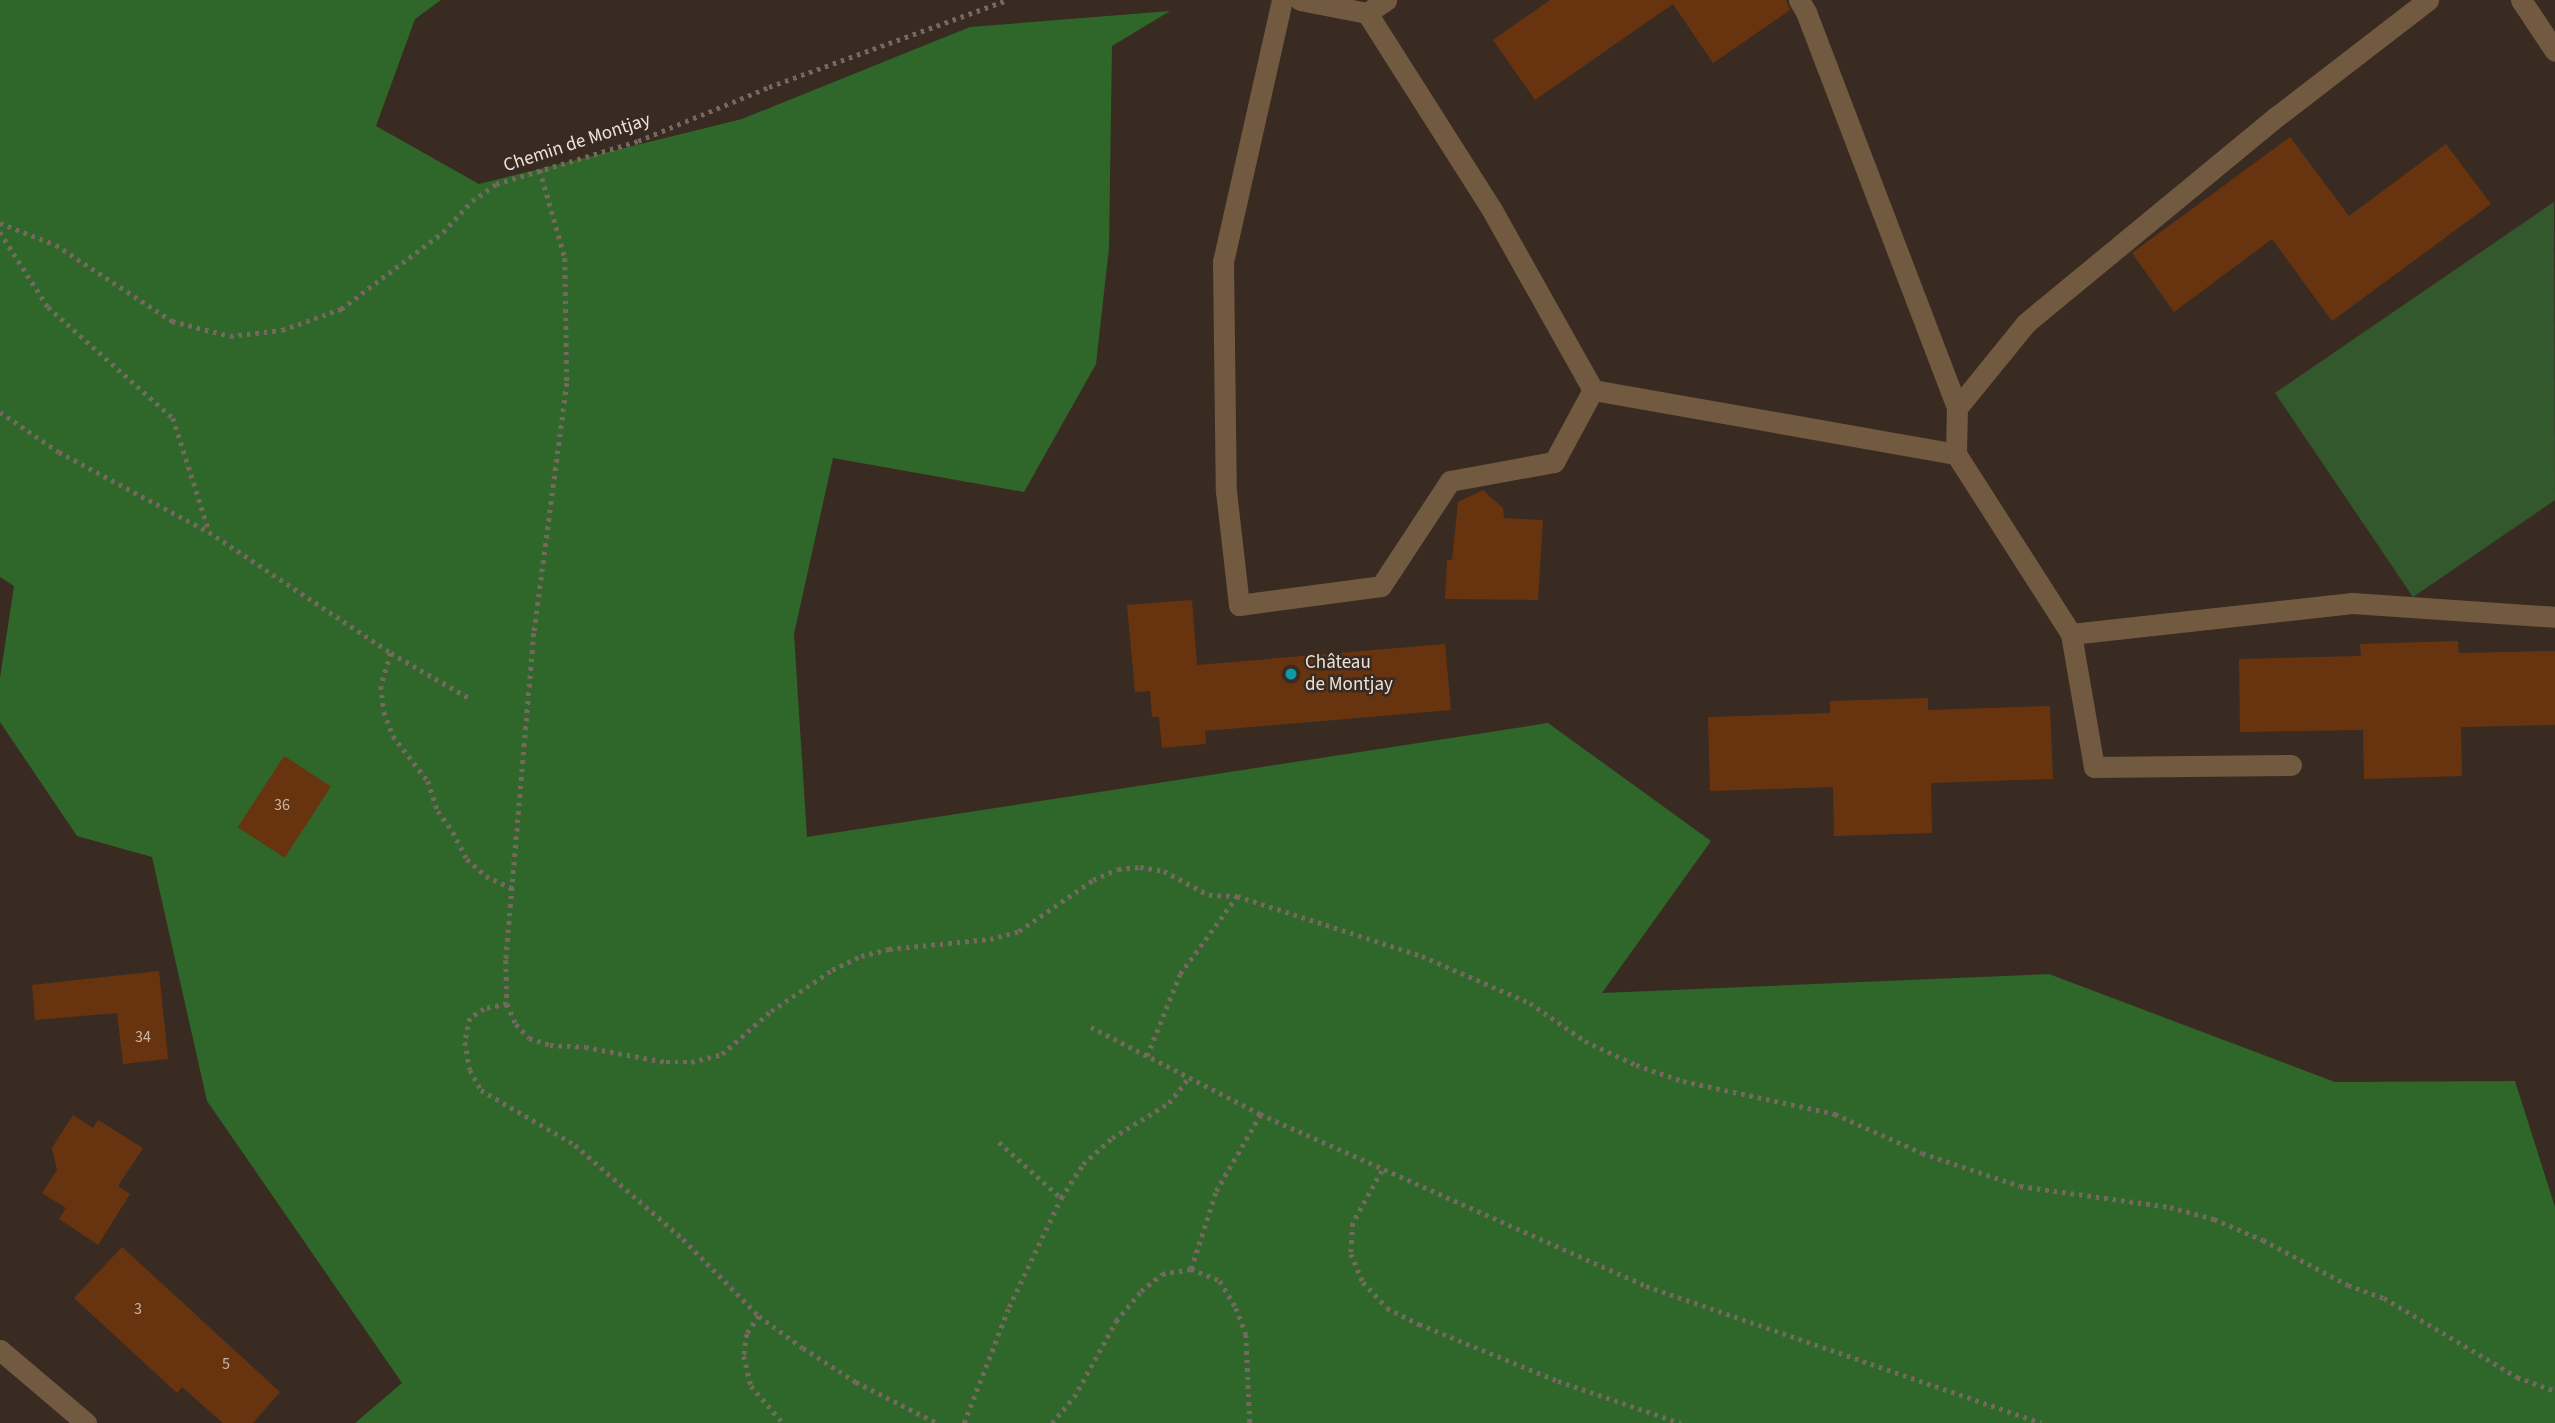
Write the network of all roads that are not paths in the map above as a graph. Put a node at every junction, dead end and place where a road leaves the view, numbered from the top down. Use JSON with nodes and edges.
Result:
{"nodes":[{"id":1,"x":1282,"y":0,"type":"edge"},
{"id":2,"x":1300,"y":0,"type":"edge"},
{"id":3,"x":1386,"y":0,"type":"edge"},
{"id":4,"x":1798,"y":0,"type":"edge"},
{"id":5,"x":2428,"y":0,"type":"edge"},
{"id":6,"x":2521,"y":0,"type":"edge"},
{"id":7,"x":1367,"y":13,"type":"junction"},
{"id":8,"x":2555,"y":51,"type":"edge"},
{"id":9,"x":1593,"y":390,"type":"junction"},
{"id":10,"x":1958,"y":408,"type":"junction"},
{"id":11,"x":1956,"y":454,"type":"junction"},
{"id":12,"x":2555,"y":617,"type":"edge"},
{"id":13,"x":2071,"y":634,"type":"junction"},
{"id":14,"x":2291,"y":765,"type":"dead end"},
{"id":15,"x":0,"y":1350,"type":"edge"},
{"id":16,"x":86,"y":1423,"type":"edge"}],
"edges":[{"from":1,"to":9,"type":"street"},
{"from":2,"to":7,"type":"street"},
{"from":3,"to":7,"type":"street"},
{"from":4,"to":10,"type":"street"},
{"from":5,"to":10,"type":"street"},
{"from":6,"to":8,"type":"street"},
{"from":7,"to":9,"type":"street"},
{"from":9,"to":11,"type":"street"},
{"from":10,"to":11,"type":"street"},
{"from":11,"to":13,"type":"street"},
{"from":12,"to":13,"type":"street"},
{"from":13,"to":14,"type":"street"},
{"from":15,"to":16,"type":"street"}]}
